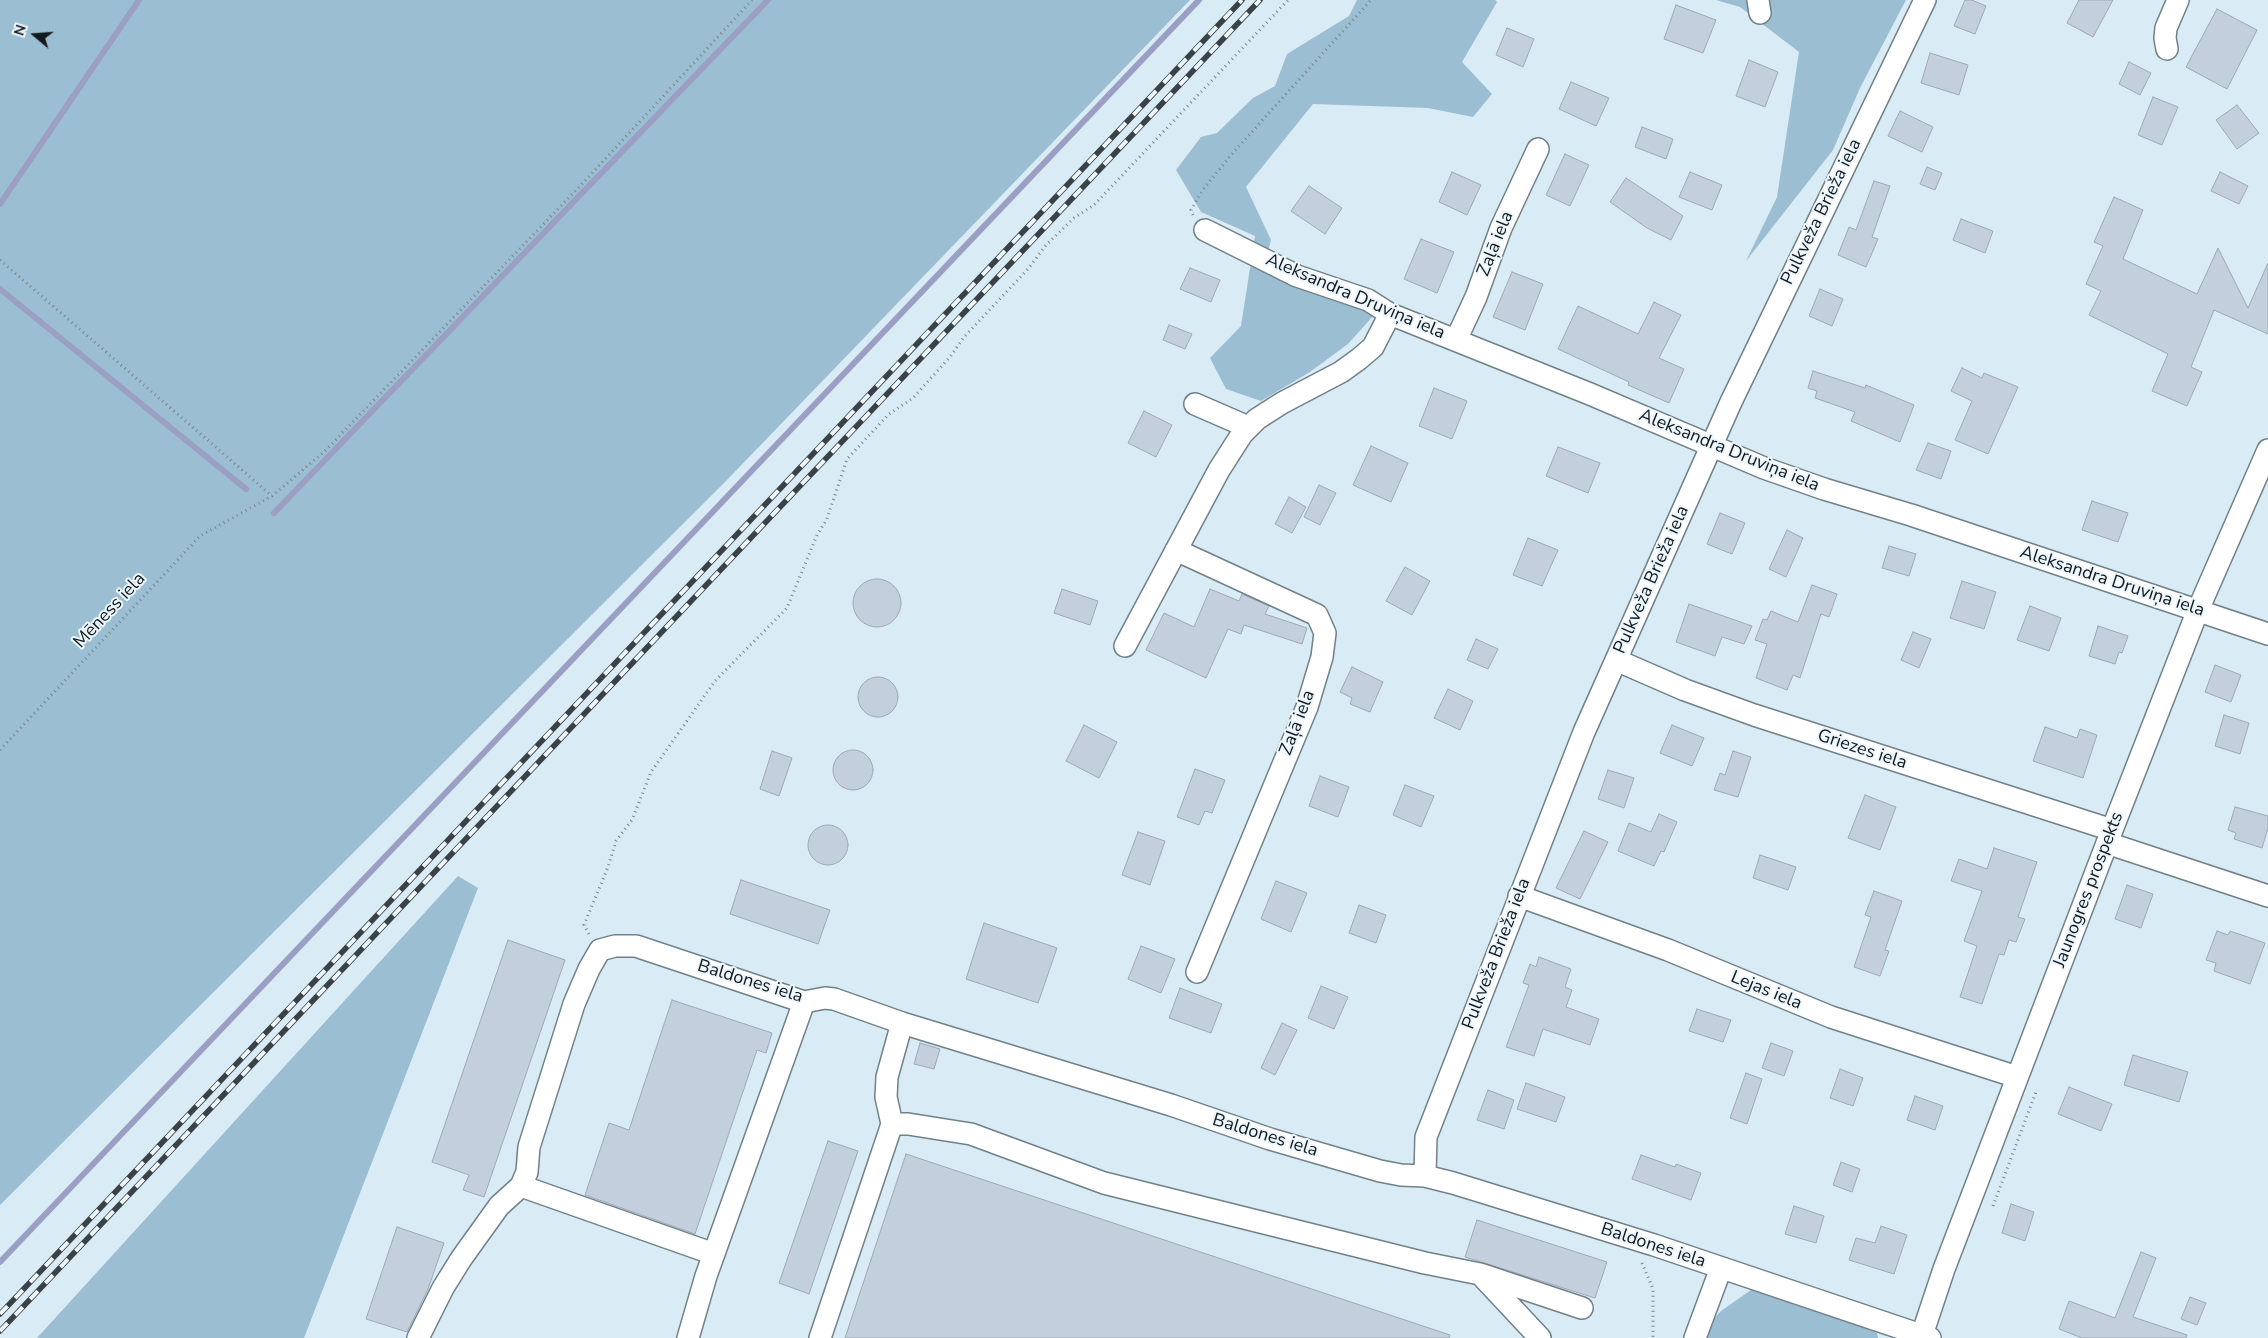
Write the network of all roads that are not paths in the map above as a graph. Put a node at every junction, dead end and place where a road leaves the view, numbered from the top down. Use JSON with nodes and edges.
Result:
{"nodes":[{"id":1,"x":1925,"y":0,"type":"edge"},
{"id":2,"x":2178,"y":0,"type":"edge"},
{"id":3,"x":2167,"y":49,"type":"dead end"},
{"id":4,"x":1538,"y":148,"type":"dead end"},
{"id":5,"x":1205,"y":230,"type":"road end"},
{"id":6,"x":1390,"y":314,"type":"junction"},
{"id":7,"x":1456,"y":340,"type":"junction"},
{"id":8,"x":1196,"y":404,"type":"dead end"},
{"id":9,"x":1248,"y":427,"type":"junction"},
{"id":10,"x":1712,"y":448,"type":"junction"},
{"id":11,"x":2268,"y":450,"type":"edge"},
{"id":12,"x":1176,"y":550,"type":"junction"},
{"id":13,"x":2198,"y":610,"type":"junction"},
{"id":14,"x":2268,"y":634,"type":"edge"},
{"id":15,"x":1125,"y":646,"type":"dead end"},
{"id":16,"x":1616,"y":660,"type":"junction"},
{"id":17,"x":2110,"y":836,"type":"junction"},
{"id":18,"x":1519,"y":896,"type":"junction"},
{"id":19,"x":2268,"y":896,"type":"edge"},
{"id":20,"x":1197,"y":972,"type":"dead end"},
{"id":21,"x":804,"y":1002,"type":"junction"},
{"id":22,"x":902,"y":1023,"type":"junction"},
{"id":23,"x":2017,"y":1077,"type":"junction"},
{"id":24,"x":892,"y":1124,"type":"junction"},
{"id":25,"x":1425,"y":1176,"type":"junction"},
{"id":26,"x":521,"y":1186,"type":"junction"},
{"id":27,"x":714,"y":1254,"type":"junction"},
{"id":28,"x":1721,"y":1268,"type":"junction"},
{"id":29,"x":1480,"y":1274,"type":"junction"},
{"id":30,"x":1582,"y":1308,"type":"dead end"},
{"id":31,"x":1926,"y":1336,"type":"edge"},
{"id":32,"x":418,"y":1338,"type":"edge"},
{"id":33,"x":688,"y":1338,"type":"edge"},
{"id":34,"x":820,"y":1338,"type":"edge"},
{"id":35,"x":1540,"y":1338,"type":"edge"},
{"id":36,"x":1695,"y":1338,"type":"edge"}],
"edges":[{"from":1,"to":10,"type":"street","name":"Pulkveža Brieža iela"},
{"from":2,"to":3,"type":"street"},
{"from":4,"to":7,"type":"street","name":"Zaļā iela"},
{"from":5,"to":6,"type":"street","name":"Aleksandra Druviņa iela"},
{"from":6,"to":7,"type":"street","name":"Aleksandra Druviņa iela"},
{"from":6,"to":9,"type":"street"},
{"from":7,"to":10,"type":"street","name":"Aleksandra Druviņa iela"},
{"from":8,"to":9,"type":"street"},
{"from":9,"to":12,"type":"street"},
{"from":10,"to":13,"type":"street","name":"Aleksandra Druviņa iela"},
{"from":10,"to":16,"type":"street","name":"Pulkveža Brieža iela"},
{"from":11,"to":13,"type":"street","name":"Jaunogres prospekts"},
{"from":12,"to":15,"type":"street"},
{"from":12,"to":20,"type":"street","name":"Zaļā iela"},
{"from":13,"to":14,"type":"street","name":"Aleksandra Druviņa iela"},
{"from":13,"to":17,"type":"street","name":"Jaunogres prospekts"},
{"from":16,"to":17,"type":"street","name":"Griezes iela"},
{"from":16,"to":18,"type":"street","name":"Pulkveža Brieža iela"},
{"from":17,"to":19,"type":"street","name":"Griezes iela"},
{"from":17,"to":23,"type":"street","name":"Jaunogres prospekts"},
{"from":18,"to":23,"type":"street","name":"Lejas iela"},
{"from":18,"to":25,"type":"street","name":"Pulkveža Brieža iela"},
{"from":21,"to":22,"type":"street","name":"Baldones iela"},
{"from":21,"to":26,"type":"street","name":"Baldones iela"},
{"from":21,"to":27,"type":"street"},
{"from":22,"to":24,"type":"street"},
{"from":22,"to":25,"type":"street","name":"Baldones iela"},
{"from":23,"to":31,"type":"street","name":"Jaunogres prospekts"},
{"from":24,"to":29,"type":"street"},
{"from":24,"to":34,"type":"street"},
{"from":25,"to":28,"type":"street","name":"Baldones iela"},
{"from":26,"to":27,"type":"street"},
{"from":26,"to":32,"type":"street"},
{"from":27,"to":33,"type":"street"},
{"from":28,"to":31,"type":"street","name":"Baldones iela"},
{"from":28,"to":36,"type":"street"},
{"from":29,"to":30,"type":"street"},
{"from":29,"to":35,"type":"street"}]}
